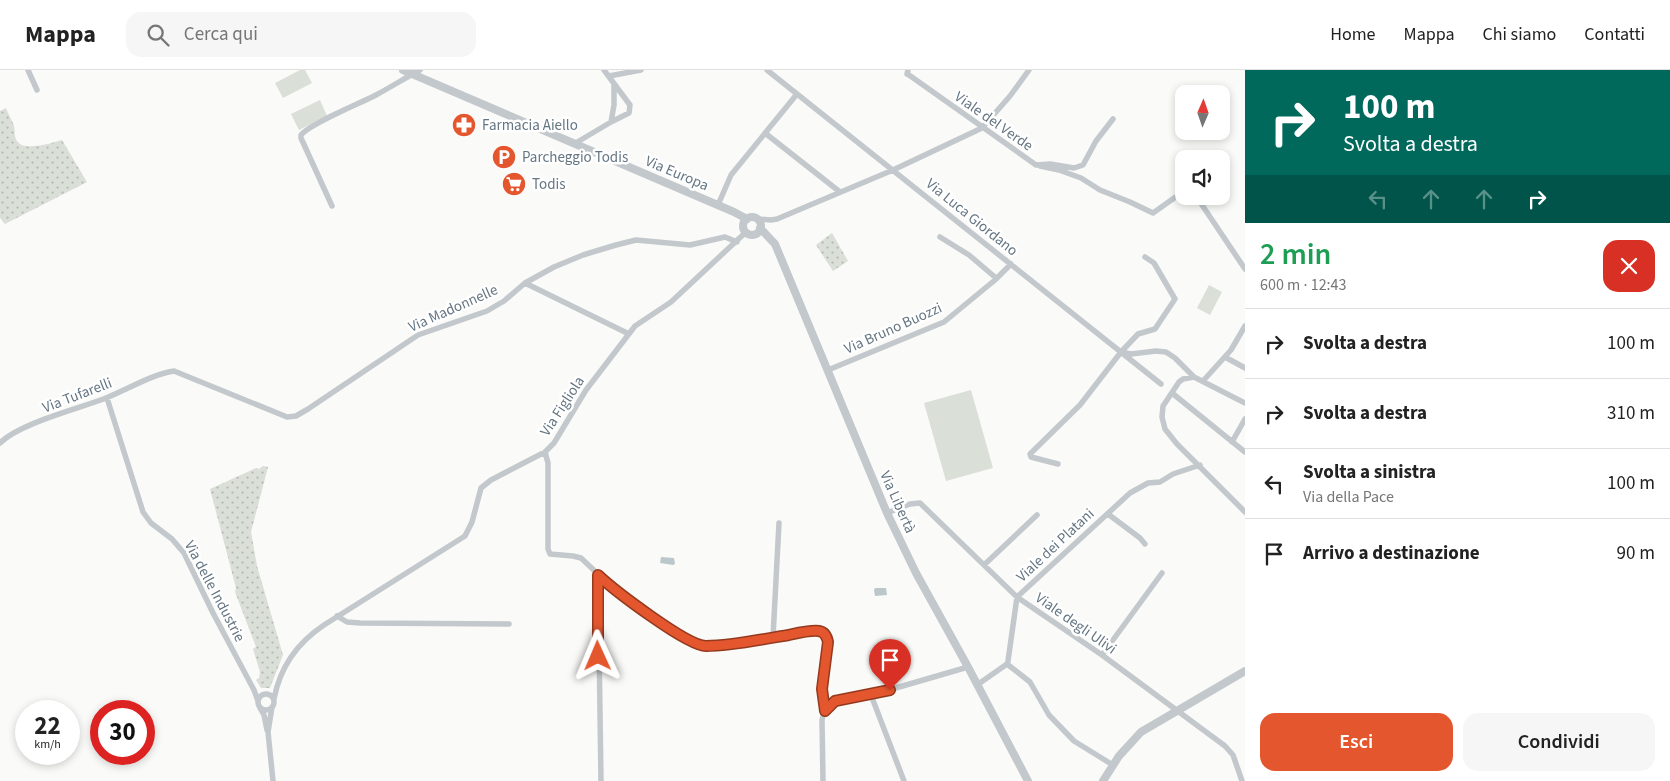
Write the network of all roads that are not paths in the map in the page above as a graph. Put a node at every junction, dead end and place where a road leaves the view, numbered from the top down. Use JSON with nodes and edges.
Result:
{"nodes":[{"id":1,"x":28,"y":70,"type":"edge"},
{"id":2,"x":403,"y":70,"type":"edge"},
{"id":3,"x":604,"y":70,"type":"edge"},
{"id":4,"x":641,"y":70,"type":"edge"},
{"id":5,"x":767,"y":70,"type":"edge"},
{"id":6,"x":908,"y":70,"type":"edge"},
{"id":7,"x":1029,"y":70,"type":"edge"},
{"id":8,"x":416,"y":72,"type":"edge"},
{"id":9,"x":609,"y":76,"type":"junction"},
{"id":10,"x":614,"y":82,"type":"junction"},
{"id":11,"x":37,"y":90,"type":"dead end"},
{"id":12,"x":797,"y":94,"type":"junction"},
{"id":13,"x":1113,"y":118,"type":"dead end"},
{"id":14,"x":611,"y":122,"type":"junction"},
{"id":15,"x":982,"y":128,"type":"junction"},
{"id":16,"x":765,"y":134,"type":"junction"},
{"id":17,"x":574,"y":144,"type":"junction"},
{"id":18,"x":1036,"y":165,"type":"junction"},
{"id":19,"x":894,"y":170,"type":"junction"},
{"id":20,"x":840,"y":192,"type":"junction"},
{"id":21,"x":1175,"y":197,"type":"edge"},
{"id":22,"x":718,"y":205,"type":"junction"},
{"id":23,"x":1202,"y":205,"type":"edge"},
{"id":24,"x":332,"y":206,"type":"dead end"},
{"id":25,"x":747,"y":219,"type":"junction"},
{"id":26,"x":757,"y":219,"type":"junction"},
{"id":27,"x":760,"y":228,"type":"junction"},
{"id":28,"x":746,"y":232,"type":"junction"},
{"id":29,"x":940,"y":237,"type":"dead end"},
{"id":30,"x":737,"y":242,"type":"junction"},
{"id":31,"x":1145,"y":256,"type":"dead end"},
{"id":32,"x":1011,"y":264,"type":"junction"},
{"id":33,"x":1245,"y":269,"type":"edge"},
{"id":34,"x":996,"y":278,"type":"junction"},
{"id":35,"x":525,"y":283,"type":"junction"},
{"id":36,"x":1245,"y":326,"type":"edge"},
{"id":37,"x":629,"y":334,"type":"junction"},
{"id":38,"x":1121,"y":352,"type":"junction"},
{"id":39,"x":1225,"y":357,"type":"junction"},
{"id":40,"x":1180,"y":363,"type":"junction"},
{"id":41,"x":1245,"y":368,"type":"edge"},
{"id":42,"x":828,"y":370,"type":"junction"},
{"id":43,"x":164,"y":373,"type":"joint"},
{"id":44,"x":1194,"y":377,"type":"junction"},
{"id":45,"x":1204,"y":381,"type":"junction"},
{"id":46,"x":1179,"y":382,"type":"junction"},
{"id":47,"x":1161,"y":384,"type":"dead end"},
{"id":48,"x":1172,"y":393,"type":"junction"},
{"id":49,"x":107,"y":398,"type":"junction"},
{"id":50,"x":1245,"y":403,"type":"edge"},
{"id":51,"x":1245,"y":419,"type":"edge"},
{"id":52,"x":1232,"y":442,"type":"junction"},
{"id":53,"x":0,"y":443,"type":"edge"},
{"id":54,"x":545,"y":452,"type":"junction"},
{"id":55,"x":1245,"y":452,"type":"edge"},
{"id":56,"x":1058,"y":464,"type":"dead end"},
{"id":57,"x":1200,"y":465,"type":"junction"},
{"id":58,"x":1245,"y":512,"type":"edge"},
{"id":59,"x":886,"y":513,"type":"junction"},
{"id":60,"x":1108,"y":514,"type":"junction"},
{"id":61,"x":1036,"y":515,"type":"dead end"},
{"id":62,"x":779,"y":523,"type":"dead end"},
{"id":63,"x":1145,"y":544,"type":"dead end"},
{"id":64,"x":984,"y":565,"type":"junction"},
{"id":65,"x":1162,"y":573,"type":"dead end"},
{"id":66,"x":598,"y":575,"type":"junction"},
{"id":67,"x":1017,"y":597,"type":"junction"},
{"id":68,"x":337,"y":616,"type":"junction"},
{"id":69,"x":509,"y":624,"type":"dead end"},
{"id":70,"x":774,"y":637,"type":"junction"},
{"id":71,"x":1102,"y":655,"type":"junction"},
{"id":72,"x":1007,"y":664,"type":"junction"},
{"id":73,"x":968,"y":667,"type":"junction"},
{"id":74,"x":1245,"y":671,"type":"edge"},
{"id":75,"x":977,"y":684,"type":"junction"},
{"id":76,"x":276,"y":688,"type":"junction"},
{"id":77,"x":254,"y":690,"type":"junction"},
{"id":78,"x":265,"y":694,"type":"junction"},
{"id":79,"x":871,"y":695,"type":"junction"},
{"id":80,"x":274,"y":699,"type":"junction"},
{"id":81,"x":258,"y":701,"type":"junction"},
{"id":82,"x":272,"y":707,"type":"junction"},
{"id":83,"x":260,"y":708,"type":"junction"},
{"id":84,"x":825,"y":711,"type":"junction"},
{"id":85,"x":1176,"y":711,"type":"junction"},
{"id":86,"x":268,"y":732,"type":"junction"},
{"id":87,"x":1113,"y":765,"type":"junction"},
{"id":88,"x":273,"y":781,"type":"edge"},
{"id":89,"x":601,"y":781,"type":"edge"},
{"id":90,"x":823,"y":781,"type":"edge"},
{"id":91,"x":904,"y":781,"type":"edge"},
{"id":92,"x":1028,"y":781,"type":"edge"},
{"id":93,"x":1103,"y":781,"type":"edge"},
{"id":94,"x":1242,"y":781,"type":"edge"}],
"edges":[{"from":1,"to":11,"type":"street"},
{"from":2,"to":8,"type":"street","name":"Via Europa"},
{"from":3,"to":9,"type":"street"},
{"from":4,"to":9,"type":"street"},
{"from":5,"to":12,"type":"street","name":"Via Luca Giordano"},
{"from":6,"to":15,"type":"street","name":"Viale del Verde"},
{"from":7,"to":15,"type":"street"},
{"from":8,"to":17,"type":"street","name":"Via Europa"},
{"from":8,"to":24,"type":"street"},
{"from":9,"to":10,"type":"street"},
{"from":10,"to":14,"type":"street"},
{"from":10,"to":14,"type":"street"},
{"from":12,"to":16,"type":"street"},
{"from":12,"to":19,"type":"street","name":"Via Luca Giordano"},
{"from":13,"to":18,"type":"street","name":"Viale del Verde"},
{"from":14,"to":17,"type":"street"},
{"from":15,"to":18,"type":"street","name":"Viale del Verde"},
{"from":15,"to":19,"type":"street"},
{"from":16,"to":20,"type":"street"},
{"from":16,"to":22,"type":"street"},
{"from":17,"to":22,"type":"street","name":"Via Europa"},
{"from":18,"to":21,"type":"street"},
{"from":19,"to":20,"type":"street"},
{"from":19,"to":32,"type":"street","name":"Via Luca Giordano"},
{"from":20,"to":26,"type":"street"},
{"from":22,"to":25,"type":"street","name":"Via Europa"},
{"from":23,"to":33,"type":"street"},
{"from":25,"to":26,"type":"street"},
{"from":25,"to":28,"type":"street"},
{"from":26,"to":27,"type":"street"},
{"from":27,"to":28,"type":"street"},
{"from":27,"to":42,"type":"street","name":"Via Libertà"},
{"from":28,"to":30,"type":"street","name":"Via Figliola"},
{"from":29,"to":34,"type":"street"},
{"from":30,"to":35,"type":"street","name":"Via Madonnelle"},
{"from":30,"to":37,"type":"street","name":"Via Figliola"},
{"from":31,"to":38,"type":"street"},
{"from":32,"to":34,"type":"street","name":"Via Bruno Buozzi"},
{"from":32,"to":38,"type":"street","name":"Via Luca Giordano"},
{"from":34,"to":42,"type":"street","name":"Via Bruno Buozzi"},
{"from":35,"to":37,"type":"street"},
{"from":35,"to":43,"type":"street","name":"Via Madonnelle"},
{"from":36,"to":39,"type":"street"},
{"from":37,"to":54,"type":"street","name":"Via Figliola"},
{"from":38,"to":40,"type":"street"},
{"from":38,"to":47,"type":"street","name":"Via Luca Giordano"},
{"from":38,"to":56,"type":"street"},
{"from":39,"to":41,"type":"street"},
{"from":39,"to":45,"type":"street"},
{"from":40,"to":44,"type":"street"},
{"from":40,"to":46,"type":"street"},
{"from":42,"to":59,"type":"street","name":"Via Libertà"},
{"from":43,"to":49,"type":"street","name":"Via Tufarelli"},
{"from":44,"to":45,"type":"street"},
{"from":44,"to":46,"type":"street"},
{"from":45,"to":50,"type":"street"},
{"from":46,"to":48,"type":"street"},
{"from":48,"to":52,"type":"street"},
{"from":48,"to":57,"type":"street"},
{"from":49,"to":53,"type":"street","name":"Via Tufarelli"},
{"from":49,"to":77,"type":"street","name":"Via delle Industrie"},
{"from":51,"to":52,"type":"street"},
{"from":52,"to":55,"type":"street"},
{"from":54,"to":66,"type":"street"},
{"from":54,"to":68,"type":"street","name":"Via Figliola"},
{"from":57,"to":58,"type":"street"},
{"from":57,"to":60,"type":"street","name":"Viale dei Platani"},
{"from":59,"to":64,"type":"street","name":"Viale degli Ulivi"},
{"from":59,"to":73,"type":"street","name":"Via Libertà"},
{"from":60,"to":63,"type":"street"},
{"from":60,"to":67,"type":"street","name":"Viale dei Platani"},
{"from":61,"to":64,"type":"street"},
{"from":62,"to":70,"type":"street"},
{"from":64,"to":67,"type":"street","name":"Viale degli Ulivi"},
{"from":65,"to":71,"type":"street"},
{"from":66,"to":70,"type":"street"},
{"from":66,"to":89,"type":"street"},
{"from":67,"to":71,"type":"street","name":"Viale degli Ulivi"},
{"from":67,"to":72,"type":"street","name":"Viale dei Platani"},
{"from":68,"to":69,"type":"street"},
{"from":68,"to":76,"type":"street","name":"Via Figliola"},
{"from":70,"to":84,"type":"street"},
{"from":71,"to":85,"type":"street","name":"Viale degli Ulivi"},
{"from":72,"to":75,"type":"street"},
{"from":72,"to":87,"type":"street"},
{"from":73,"to":75,"type":"street","name":"Via Libertà"},
{"from":73,"to":79,"type":"street"},
{"from":74,"to":85,"type":"street"},
{"from":75,"to":92,"type":"street","name":"Via Libertà"},
{"from":76,"to":78,"type":"street"},
{"from":76,"to":80,"type":"street","name":"Via Figliola"},
{"from":77,"to":78,"type":"street","name":"Via delle Industrie"},
{"from":77,"to":81,"type":"street","name":"Via delle Industrie"},
{"from":78,"to":80,"type":"street","name":"Via delle Industrie"},
{"from":78,"to":81,"type":"street"},
{"from":79,"to":84,"type":"street"},
{"from":79,"to":91,"type":"street"},
{"from":80,"to":82,"type":"street"},
{"from":81,"to":83,"type":"street","name":"Via delle Industrie"},
{"from":82,"to":83,"type":"street"},
{"from":82,"to":86,"type":"street"},
{"from":83,"to":86,"type":"street","name":"Via delle Industrie"},
{"from":84,"to":90,"type":"street"},
{"from":85,"to":87,"type":"street"},
{"from":85,"to":94,"type":"street","name":"Viale degli Ulivi"},
{"from":86,"to":88,"type":"street"},
{"from":87,"to":93,"type":"street"}]}
